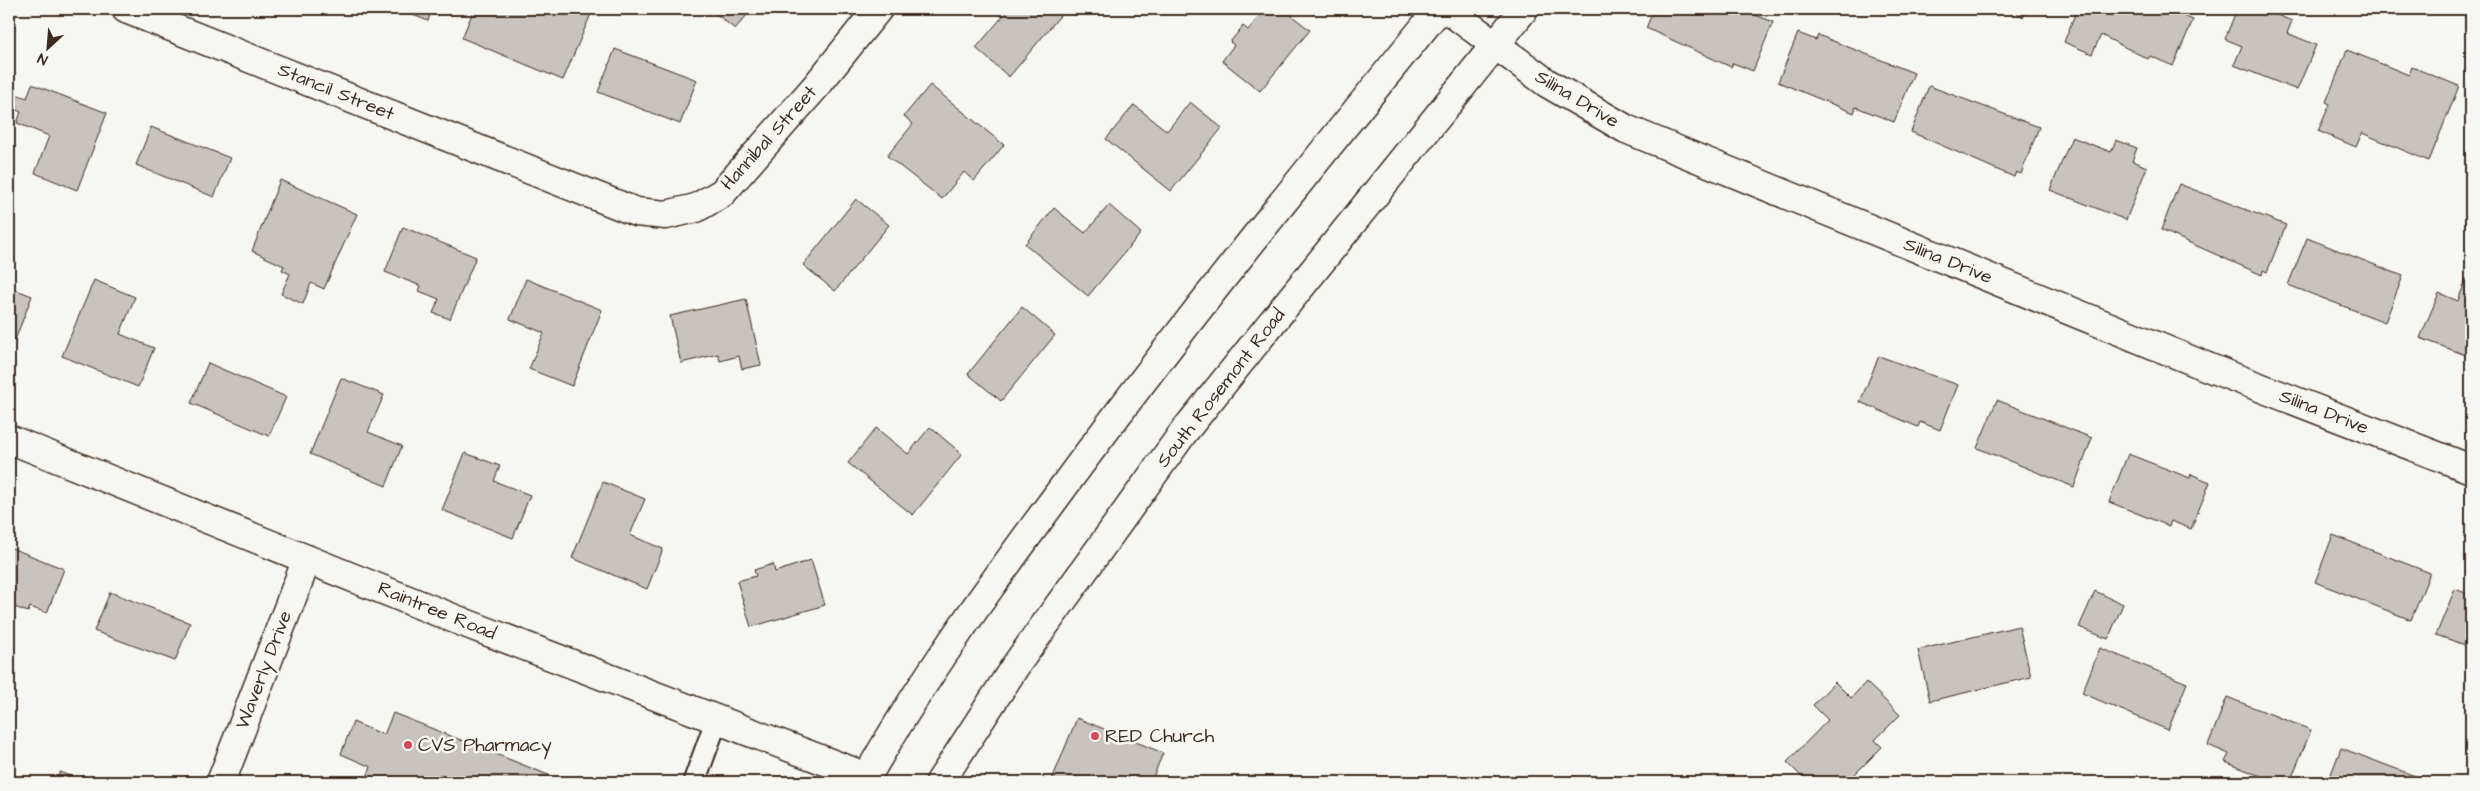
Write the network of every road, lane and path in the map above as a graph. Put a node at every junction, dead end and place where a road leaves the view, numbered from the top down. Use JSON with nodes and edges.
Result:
{"nodes":[{"id":1,"x":126,"y":9,"type":"edge"},
{"id":2,"x":878,"y":9,"type":"edge"},
{"id":3,"x":1439,"y":9,"type":"edge"},
{"id":4,"x":1448,"y":9,"type":"edge"},
{"id":5,"x":1524,"y":9,"type":"edge"},
{"id":6,"x":1494,"y":45,"type":"junction"},
{"id":7,"x":547,"y":176,"type":"joint"},
{"id":8,"x":9,"y":439,"type":"edge"},
{"id":9,"x":2471,"y":469,"type":"edge"},
{"id":10,"x":307,"y":559,"type":"junction"},
{"id":11,"x":717,"y":719,"type":"junction"},
{"id":12,"x":866,"y":779,"type":"edge"},
{"id":13,"x":221,"y":782,"type":"edge"},
{"id":14,"x":694,"y":782,"type":"edge"},
{"id":15,"x":940,"y":782,"type":"edge"}],
"edges":[{"from":1,"to":7,"type":"street","name":"Stancil Street"},
{"from":2,"to":7,"type":"street","name":"Hannibal Street"},
{"from":3,"to":12,"type":"street"},
{"from":4,"to":6,"type":"street","name":"Silina Drive"},
{"from":5,"to":6,"type":"street","name":"South Rosemont Road"},
{"from":6,"to":9,"type":"street","name":"Silina Drive"},
{"from":6,"to":15,"type":"street","name":"South Rosemont Road"},
{"from":8,"to":10,"type":"street","name":"Raintree Road"},
{"from":10,"to":11,"type":"street","name":"Raintree Road"},
{"from":10,"to":13,"type":"street","name":"Waverly Drive"},
{"from":11,"to":12,"type":"street","name":"Raintree Road"},
{"from":11,"to":14,"type":"lane"}]}
